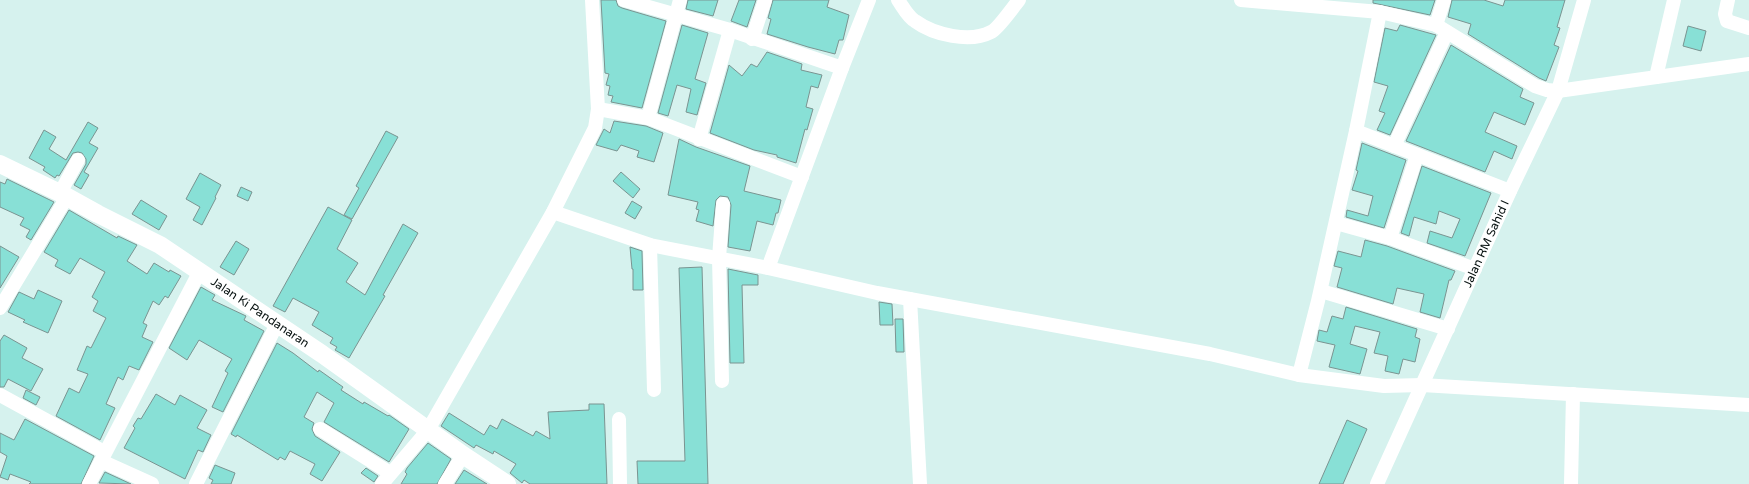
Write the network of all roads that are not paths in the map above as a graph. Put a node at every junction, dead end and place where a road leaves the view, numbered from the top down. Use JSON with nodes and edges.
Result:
{"nodes":[{"id":1,"x":592,"y":0,"type":"edge"},
{"id":2,"x":624,"y":0,"type":"edge"},
{"id":3,"x":680,"y":0,"type":"edge"},
{"id":4,"x":765,"y":0,"type":"edge"},
{"id":5,"x":869,"y":0,"type":"edge"},
{"id":6,"x":898,"y":0,"type":"edge"},
{"id":7,"x":1019,"y":0,"type":"edge"},
{"id":8,"x":1241,"y":0,"type":"edge"},
{"id":9,"x":1444,"y":0,"type":"edge"},
{"id":10,"x":1584,"y":0,"type":"edge"},
{"id":11,"x":1674,"y":0,"type":"edge"},
{"id":12,"x":1728,"y":0,"type":"edge"},
{"id":13,"x":1362,"y":6,"type":"edge"},
{"id":14,"x":1380,"y":12,"type":"junction"},
{"id":15,"x":675,"y":14,"type":"junction"},
{"id":16,"x":1441,"y":28,"type":"junction"},
{"id":17,"x":1749,"y":28,"type":"edge"},
{"id":18,"x":730,"y":30,"type":"junction"},
{"id":19,"x":752,"y":39,"type":"junction"},
{"id":20,"x":1749,"y":64,"type":"edge"},
{"id":21,"x":842,"y":68,"type":"junction"},
{"id":22,"x":1656,"y":77,"type":"junction"},
{"id":23,"x":1558,"y":91,"type":"junction"},
{"id":24,"x":598,"y":109,"type":"junction"},
{"id":25,"x":648,"y":118,"type":"junction"},
{"id":26,"x":1356,"y":131,"type":"junction"},
{"id":27,"x":699,"y":139,"type":"junction"},
{"id":28,"x":1394,"y":146,"type":"junction"},
{"id":29,"x":1417,"y":155,"type":"junction"},
{"id":30,"x":78,"y":160,"type":"dead end"},
{"id":31,"x":0,"y":164,"type":"edge"},
{"id":32,"x":802,"y":176,"type":"junction"},
{"id":33,"x":1510,"y":191,"type":"junction"},
{"id":34,"x":64,"y":195,"type":"junction"},
{"id":35,"x":723,"y":204,"type":"dead end"},
{"id":36,"x":553,"y":212,"type":"junction"},
{"id":37,"x":1336,"y":223,"type":"junction"},
{"id":38,"x":1390,"y":238,"type":"junction"},
{"id":39,"x":650,"y":245,"type":"junction"},
{"id":40,"x":719,"y":258,"type":"junction"},
{"id":41,"x":768,"y":268,"type":"junction"},
{"id":42,"x":1475,"y":269,"type":"junction"},
{"id":43,"x":200,"y":271,"type":"junction"},
{"id":44,"x":1320,"y":292,"type":"junction"},
{"id":45,"x":910,"y":300,"type":"junction"},
{"id":46,"x":1,"y":302,"type":"edge"},
{"id":47,"x":278,"y":324,"type":"junction"},
{"id":48,"x":1448,"y":329,"type":"junction"},
{"id":49,"x":1299,"y":375,"type":"junction"},
{"id":50,"x":722,"y":381,"type":"dead end"},
{"id":51,"x":1422,"y":385,"type":"junction"},
{"id":52,"x":654,"y":390,"type":"dead end"},
{"id":53,"x":1573,"y":394,"type":"junction"},
{"id":54,"x":0,"y":395,"type":"edge"},
{"id":55,"x":1749,"y":405,"type":"edge"},
{"id":56,"x":619,"y":419,"type":"dead end"},
{"id":57,"x":320,"y":429,"type":"dead end"},
{"id":58,"x":428,"y":430,"type":"junction"},
{"id":59,"x":464,"y":455,"type":"junction"},
{"id":60,"x":103,"y":456,"type":"junction"},
{"id":61,"x":386,"y":479,"type":"edge"},
{"id":62,"x":89,"y":484,"type":"edge"},
{"id":63,"x":152,"y":484,"type":"edge"},
{"id":64,"x":196,"y":484,"type":"edge"},
{"id":65,"x":445,"y":484,"type":"edge"},
{"id":66,"x":507,"y":484,"type":"edge"},
{"id":67,"x":620,"y":484,"type":"edge"},
{"id":68,"x":920,"y":484,"type":"edge"},
{"id":69,"x":1377,"y":484,"type":"edge"},
{"id":70,"x":1571,"y":484,"type":"edge"}],
"edges":[{"from":1,"to":24,"type":"street"},
{"from":2,"to":15,"type":"street"},
{"from":3,"to":15,"type":"street"},
{"from":4,"to":19,"type":"street"},
{"from":5,"to":21,"type":"street"},
{"from":6,"to":7,"type":"street"},
{"from":8,"to":13,"type":"street"},
{"from":9,"to":16,"type":"street"},
{"from":10,"to":23,"type":"street","name":"Jalan RM Sahid I"},
{"from":11,"to":22,"type":"street"},
{"from":12,"to":17,"type":"street"},
{"from":13,"to":14,"type":"street"},
{"from":14,"to":16,"type":"street"},
{"from":14,"to":26,"type":"street"},
{"from":15,"to":18,"type":"street"},
{"from":15,"to":25,"type":"street"},
{"from":16,"to":23,"type":"street"},
{"from":16,"to":28,"type":"street"},
{"from":18,"to":19,"type":"street"},
{"from":18,"to":27,"type":"street"},
{"from":19,"to":21,"type":"street"},
{"from":20,"to":22,"type":"street"},
{"from":21,"to":32,"type":"street"},
{"from":22,"to":23,"type":"street"},
{"from":23,"to":33,"type":"street","name":"Jalan RM Sahid I"},
{"from":24,"to":25,"type":"street"},
{"from":24,"to":36,"type":"street"},
{"from":25,"to":27,"type":"street"},
{"from":26,"to":28,"type":"street"},
{"from":26,"to":37,"type":"street"},
{"from":27,"to":32,"type":"street"},
{"from":28,"to":29,"type":"street"},
{"from":29,"to":33,"type":"street"},
{"from":29,"to":38,"type":"street"},
{"from":30,"to":34,"type":"street"},
{"from":31,"to":34,"type":"main road","name":"Jalan Ki Pandanaran"},
{"from":32,"to":41,"type":"street"},
{"from":33,"to":42,"type":"street","name":"Jalan RM Sahid I"},
{"from":34,"to":43,"type":"main road","name":"Jalan Ki Pandanaran"},
{"from":34,"to":46,"type":"street"},
{"from":35,"to":40,"type":"street"},
{"from":36,"to":39,"type":"street"},
{"from":36,"to":58,"type":"street"},
{"from":37,"to":38,"type":"street"},
{"from":37,"to":44,"type":"street"},
{"from":38,"to":42,"type":"street"},
{"from":39,"to":40,"type":"street"},
{"from":39,"to":52,"type":"street"},
{"from":40,"to":41,"type":"street"},
{"from":40,"to":50,"type":"street"},
{"from":41,"to":45,"type":"street"},
{"from":42,"to":48,"type":"street","name":"Jalan RM Sahid I"},
{"from":43,"to":47,"type":"main road","name":"Jalan Ki Pandanaran"},
{"from":43,"to":60,"type":"street"},
{"from":44,"to":48,"type":"street"},
{"from":44,"to":49,"type":"street"},
{"from":45,"to":49,"type":"street"},
{"from":45,"to":68,"type":"street"},
{"from":47,"to":58,"type":"main road","name":"Jalan Ki Pandanaran"},
{"from":47,"to":64,"type":"street"},
{"from":48,"to":51,"type":"street","name":"Jalan RM Sahid I"},
{"from":49,"to":51,"type":"street"},
{"from":51,"to":53,"type":"street"},
{"from":51,"to":69,"type":"street","name":"Jalan RM Sahid I"},
{"from":53,"to":55,"type":"street"},
{"from":53,"to":70,"type":"street"},
{"from":54,"to":60,"type":"street"},
{"from":56,"to":67,"type":"street"},
{"from":57,"to":61,"type":"street"},
{"from":58,"to":59,"type":"main road","name":"Jalan Ki Pandanaran"},
{"from":58,"to":61,"type":"street"},
{"from":59,"to":65,"type":"street"},
{"from":59,"to":66,"type":"main road","name":"Jalan Ki Pandanaran"},
{"from":60,"to":62,"type":"street"},
{"from":60,"to":63,"type":"street"}]}
